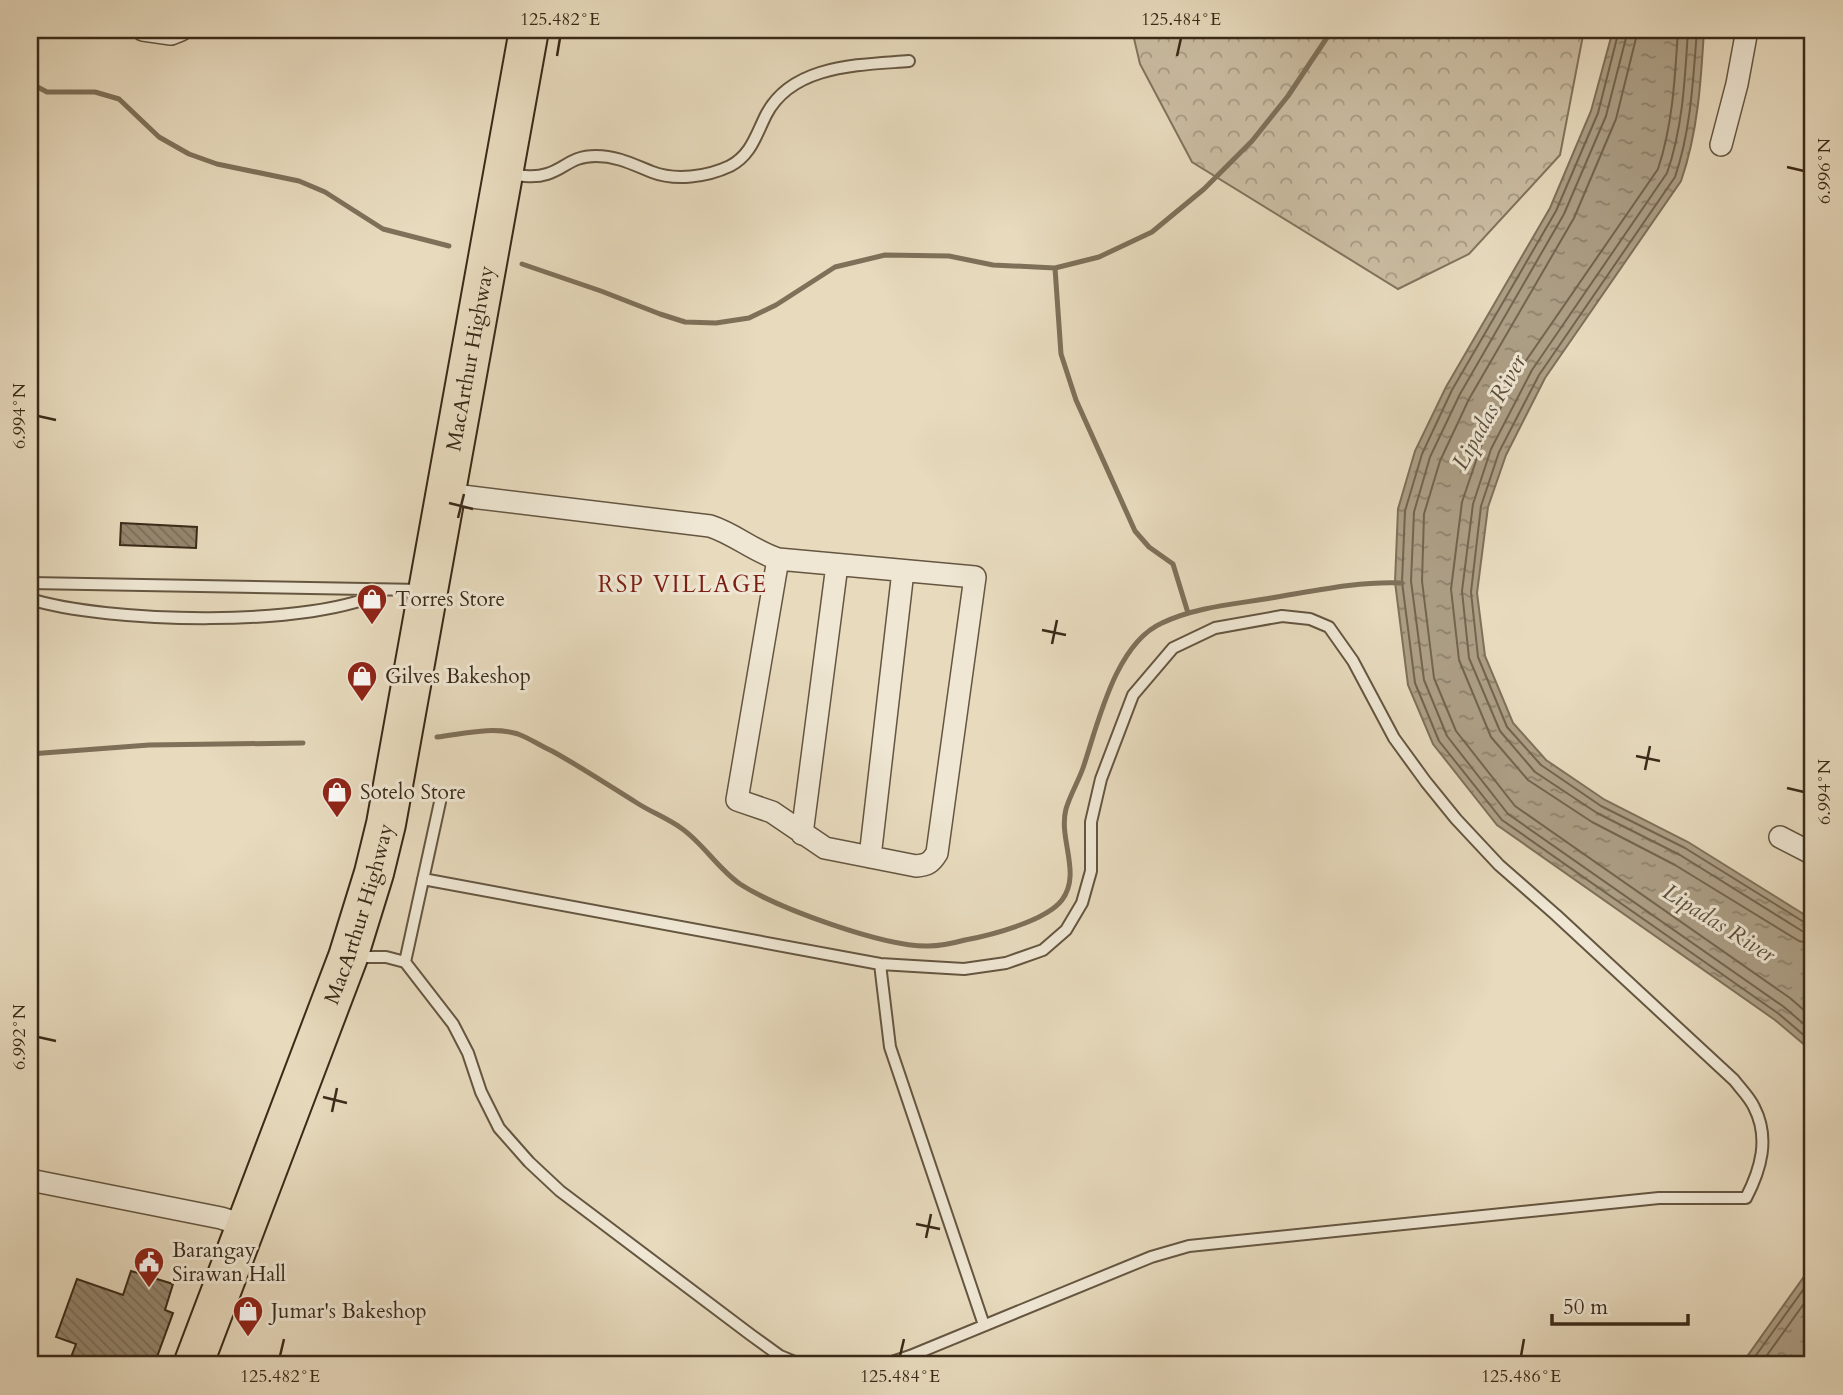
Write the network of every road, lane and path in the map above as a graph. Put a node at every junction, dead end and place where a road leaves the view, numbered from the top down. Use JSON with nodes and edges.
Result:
{"nodes":[{"id":1,"x":143,"y":30,"type":"edge"},
{"id":2,"x":181,"y":30,"type":"edge"},
{"id":3,"x":529,"y":30,"type":"edge"},
{"id":4,"x":1747,"y":30,"type":"edge"},
{"id":5,"x":909,"y":61,"type":"dead end"},
{"id":6,"x":1721,"y":145,"type":"dead end"},
{"id":7,"x":503,"y":173,"type":"junction"},
{"id":8,"x":446,"y":494,"type":"junction"},
{"id":9,"x":778,"y":559,"type":"junction"},
{"id":10,"x":837,"y":565,"type":"junction"},
{"id":11,"x":903,"y":571,"type":"junction"},
{"id":12,"x":30,"y":583,"type":"edge"},
{"id":13,"x":387,"y":590,"type":"junction"},
{"id":14,"x":428,"y":590,"type":"junction"},
{"id":15,"x":30,"y":599,"type":"edge"},
{"id":16,"x":440,"y":802,"type":"dead end"},
{"id":17,"x":802,"y":834,"type":"junction"},
{"id":18,"x":1780,"y":837,"type":"dead end"},
{"id":19,"x":1813,"y":854,"type":"edge"},
{"id":20,"x":870,"y":857,"type":"junction"},
{"id":21,"x":423,"y":879,"type":"junction"},
{"id":22,"x":348,"y":957,"type":"junction"},
{"id":23,"x":405,"y":962,"type":"junction"},
{"id":24,"x":880,"y":964,"type":"junction"},
{"id":25,"x":30,"y":1180,"type":"edge"},
{"id":26,"x":246,"y":1226,"type":"junction"},
{"id":27,"x":984,"y":1325,"type":"junction"},
{"id":28,"x":197,"y":1364,"type":"edge"},
{"id":29,"x":802,"y":1365,"type":"edge"},
{"id":30,"x":883,"y":1365,"type":"edge"}],
"edges":[{"from":1,"to":2,"type":"street"},
{"from":3,"to":7,"type":"highway","name":"MacArthur Highway"},
{"from":4,"to":6,"type":"street"},
{"from":5,"to":7,"type":"lane"},
{"from":7,"to":8,"type":"highway","name":"MacArthur Highway"},
{"from":8,"to":9,"type":"street"},
{"from":8,"to":14,"type":"highway","name":"MacArthur Highway"},
{"from":9,"to":10,"type":"street"},
{"from":9,"to":17,"type":"street"},
{"from":10,"to":11,"type":"street"},
{"from":10,"to":17,"type":"street"},
{"from":11,"to":20,"type":"street"},
{"from":11,"to":20,"type":"street"},
{"from":12,"to":13,"type":"lane"},
{"from":13,"to":14,"type":"lane"},
{"from":13,"to":15,"type":"lane"},
{"from":14,"to":22,"type":"highway","name":"MacArthur Highway"},
{"from":16,"to":21,"type":"lane"},
{"from":17,"to":20,"type":"street"},
{"from":18,"to":19,"type":"street"},
{"from":21,"to":23,"type":"lane"},
{"from":21,"to":24,"type":"lane"},
{"from":22,"to":23,"type":"lane"},
{"from":22,"to":26,"type":"highway","name":"MacArthur Highway"},
{"from":23,"to":29,"type":"lane"},
{"from":24,"to":27,"type":"lane"},
{"from":24,"to":27,"type":"lane"},
{"from":25,"to":26,"type":"street"},
{"from":26,"to":28,"type":"highway","name":"MacArthur Highway"},
{"from":27,"to":30,"type":"lane"}]}
